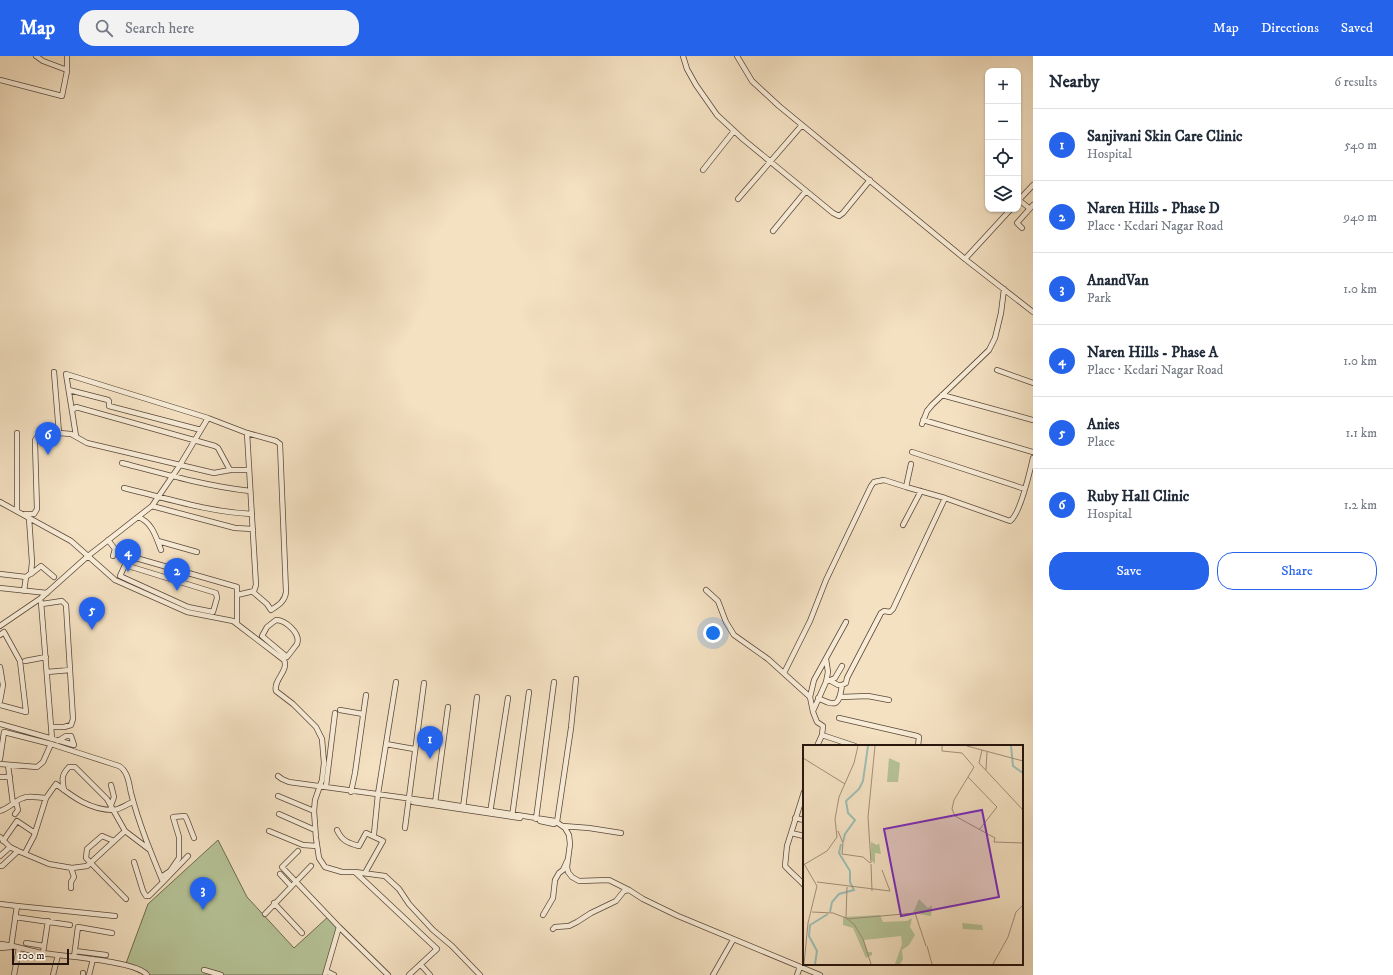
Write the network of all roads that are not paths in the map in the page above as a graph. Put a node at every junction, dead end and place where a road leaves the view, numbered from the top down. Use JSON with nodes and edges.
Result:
{"nodes":[{"id":1,"x":36,"y":56,"type":"edge"},
{"id":2,"x":67,"y":56,"type":"edge"},
{"id":3,"x":683,"y":56,"type":"edge"},
{"id":4,"x":737,"y":56,"type":"edge"},
{"id":5,"x":67,"y":70,"type":"junction"},
{"id":6,"x":0,"y":80,"type":"edge"},
{"id":7,"x":802,"y":125,"type":"junction"},
{"id":8,"x":734,"y":131,"type":"junction"},
{"id":9,"x":770,"y":162,"type":"junction"},
{"id":10,"x":703,"y":170,"type":"dead end"},
{"id":11,"x":870,"y":180,"type":"junction"},
{"id":12,"x":1033,"y":185,"type":"edge"},
{"id":13,"x":806,"y":191,"type":"junction"},
{"id":14,"x":1021,"y":198,"type":"edge"},
{"id":15,"x":738,"y":199,"type":"dead end"},
{"id":16,"x":1021,"y":201,"type":"edge"},
{"id":17,"x":1031,"y":207,"type":"edge"},
{"id":18,"x":1008,"y":212,"type":"edge"},
{"id":19,"x":1022,"y":228,"type":"dead end"},
{"id":20,"x":773,"y":231,"type":"dead end"},
{"id":21,"x":965,"y":259,"type":"junction"},
{"id":22,"x":1004,"y":289,"type":"junction"},
{"id":23,"x":1033,"y":312,"type":"edge"},
{"id":24,"x":998,"y":370,"type":"dead end"},
{"id":25,"x":54,"y":372,"type":"dead end"},
{"id":26,"x":1033,"y":383,"type":"edge"},
{"id":27,"x":69,"y":390,"type":"junction"},
{"id":28,"x":942,"y":395,"type":"junction"},
{"id":29,"x":72,"y":411,"type":"junction"},
{"id":30,"x":208,"y":418,"type":"junction"},
{"id":31,"x":1033,"y":420,"type":"edge"},
{"id":32,"x":201,"y":430,"type":"junction"},
{"id":33,"x":17,"y":433,"type":"dead end"},
{"id":34,"x":59,"y":433,"type":"junction"},
{"id":35,"x":247,"y":433,"type":"junction"},
{"id":36,"x":76,"y":436,"type":"junction"},
{"id":37,"x":195,"y":441,"type":"junction"},
{"id":38,"x":912,"y":452,"type":"dead end"},
{"id":39,"x":1033,"y":452,"type":"edge"},
{"id":40,"x":1033,"y":458,"type":"edge"},
{"id":41,"x":122,"y":464,"type":"dead end"},
{"id":42,"x":911,"y":464,"type":"dead end"},
{"id":43,"x":180,"y":465,"type":"junction"},
{"id":44,"x":230,"y":470,"type":"junction"},
{"id":45,"x":249,"y":470,"type":"junction"},
{"id":46,"x":172,"y":476,"type":"junction"},
{"id":47,"x":906,"y":487,"type":"junction"},
{"id":48,"x":124,"y":488,"type":"dead end"},
{"id":49,"x":1025,"y":489,"type":"junction"},
{"id":50,"x":250,"y":491,"type":"junction"},
{"id":51,"x":921,"y":491,"type":"junction"},
{"id":52,"x":158,"y":497,"type":"junction"},
{"id":53,"x":945,"y":498,"type":"junction"},
{"id":54,"x":0,"y":502,"type":"edge"},
{"id":55,"x":152,"y":506,"type":"junction"},
{"id":56,"x":17,"y":511,"type":"junction"},
{"id":57,"x":23,"y":514,"type":"junction"},
{"id":58,"x":252,"y":514,"type":"junction"},
{"id":59,"x":138,"y":517,"type":"junction"},
{"id":60,"x":29,"y":518,"type":"junction"},
{"id":61,"x":903,"y":524,"type":"dead end"},
{"id":62,"x":253,"y":529,"type":"junction"},
{"id":63,"x":108,"y":540,"type":"junction"},
{"id":64,"x":158,"y":541,"type":"junction"},
{"id":65,"x":162,"y":550,"type":"dead end"},
{"id":66,"x":197,"y":552,"type":"dead end"},
{"id":67,"x":88,"y":556,"type":"junction"},
{"id":68,"x":0,"y":574,"type":"edge"},
{"id":69,"x":28,"y":576,"type":"junction"},
{"id":70,"x":54,"y":577,"type":"dead end"},
{"id":71,"x":0,"y":588,"type":"edge"},
{"id":72,"x":150,"y":590,"type":"junction"},
{"id":73,"x":706,"y":590,"type":"dead end"},
{"id":74,"x":24,"y":591,"type":"junction"},
{"id":75,"x":47,"y":592,"type":"junction"},
{"id":76,"x":253,"y":592,"type":"junction"},
{"id":77,"x":147,"y":595,"type":"junction"},
{"id":78,"x":237,"y":595,"type":"junction"},
{"id":79,"x":41,"y":598,"type":"junction"},
{"id":80,"x":42,"y":604,"type":"junction"},
{"id":81,"x":846,"y":622,"type":"dead end"},
{"id":82,"x":237,"y":624,"type":"junction"},
{"id":83,"x":0,"y":626,"type":"edge"},
{"id":84,"x":0,"y":635,"type":"edge"},
{"id":85,"x":277,"y":652,"type":"junction"},
{"id":86,"x":46,"y":657,"type":"junction"},
{"id":87,"x":826,"y":658,"type":"junction"},
{"id":88,"x":25,"y":661,"type":"dead end"},
{"id":89,"x":842,"y":666,"type":"dead end"},
{"id":90,"x":0,"y":667,"type":"edge"},
{"id":91,"x":70,"y":670,"type":"junction"},
{"id":92,"x":47,"y":672,"type":"junction"},
{"id":93,"x":784,"y":673,"type":"junction"},
{"id":94,"x":576,"y":679,"type":"dead end"},
{"id":95,"x":828,"y":681,"type":"junction"},
{"id":96,"x":396,"y":682,"type":"dead end"},
{"id":97,"x":554,"y":682,"type":"dead end"},
{"id":98,"x":424,"y":683,"type":"dead end"},
{"id":99,"x":842,"y":685,"type":"junction"},
{"id":100,"x":529,"y":692,"type":"dead end"},
{"id":101,"x":366,"y":695,"type":"dead end"},
{"id":102,"x":477,"y":697,"type":"dead end"},
{"id":103,"x":810,"y":697,"type":"junction"},
{"id":104,"x":841,"y":697,"type":"junction"},
{"id":105,"x":508,"y":698,"type":"dead end"},
{"id":106,"x":818,"y":698,"type":"junction"},
{"id":107,"x":889,"y":700,"type":"dead end"},
{"id":108,"x":0,"y":701,"type":"edge"},
{"id":109,"x":0,"y":705,"type":"edge"},
{"id":110,"x":448,"y":707,"type":"dead end"},
{"id":111,"x":813,"y":711,"type":"junction"},
{"id":112,"x":363,"y":714,"type":"junction"},
{"id":113,"x":839,"y":718,"type":"dead end"},
{"id":114,"x":0,"y":724,"type":"edge"},
{"id":115,"x":51,"y":727,"type":"junction"},
{"id":116,"x":822,"y":735,"type":"junction"},
{"id":117,"x":51,"y":741,"type":"junction"},
{"id":118,"x":74,"y":744,"type":"dead end"},
{"id":119,"x":386,"y":744,"type":"junction"},
{"id":120,"x":817,"y":745,"type":"edge"},
{"id":121,"x":852,"y":745,"type":"edge"},
{"id":122,"x":918,"y":745,"type":"edge"},
{"id":123,"x":414,"y":749,"type":"junction"},
{"id":124,"x":0,"y":759,"type":"edge"},
{"id":125,"x":0,"y":764,"type":"edge"},
{"id":126,"x":8,"y":765,"type":"junction"},
{"id":127,"x":278,"y":776,"type":"dead end"},
{"id":128,"x":0,"y":777,"type":"edge"},
{"id":129,"x":10,"y":777,"type":"junction"},
{"id":130,"x":111,"y":785,"type":"dead end"},
{"id":131,"x":319,"y":786,"type":"junction"},
{"id":132,"x":326,"y":786,"type":"junction"},
{"id":133,"x":64,"y":790,"type":"junction"},
{"id":134,"x":351,"y":792,"type":"junction"},
{"id":135,"x":377,"y":795,"type":"junction"},
{"id":136,"x":278,"y":796,"type":"dead end"},
{"id":137,"x":46,"y":798,"type":"junction"},
{"id":138,"x":408,"y":800,"type":"junction"},
{"id":139,"x":133,"y":802,"type":"junction"},
{"id":140,"x":15,"y":803,"type":"junction"},
{"id":141,"x":802,"y":803,"type":"edge"},
{"id":142,"x":435,"y":804,"type":"junction"},
{"id":143,"x":111,"y":805,"type":"junction"},
{"id":144,"x":463,"y":808,"type":"junction"},
{"id":145,"x":114,"y":810,"type":"junction"},
{"id":146,"x":0,"y":811,"type":"edge"},
{"id":147,"x":314,"y":811,"type":"junction"},
{"id":148,"x":490,"y":812,"type":"junction"},
{"id":149,"x":15,"y":814,"type":"dead end"},
{"id":150,"x":279,"y":814,"type":"dead end"},
{"id":151,"x":512,"y":816,"type":"junction"},
{"id":152,"x":796,"y":818,"type":"junction"},
{"id":153,"x":536,"y":819,"type":"junction"},
{"id":154,"x":803,"y":820,"type":"edge"},
{"id":155,"x":557,"y":822,"type":"junction"},
{"id":156,"x":563,"y":826,"type":"junction"},
{"id":157,"x":405,"y":828,"type":"dead end"},
{"id":158,"x":315,"y":830,"type":"junction"},
{"id":159,"x":337,"y":830,"type":"dead end"},
{"id":160,"x":125,"y":831,"type":"junction"},
{"id":161,"x":269,"y":831,"type":"dead end"},
{"id":162,"x":35,"y":833,"type":"junction"},
{"id":163,"x":620,"y":833,"type":"dead end"},
{"id":164,"x":791,"y":833,"type":"junction"},
{"id":165,"x":374,"y":834,"type":"dead end"},
{"id":166,"x":803,"y":836,"type":"edge"},
{"id":167,"x":194,"y":838,"type":"dead end"},
{"id":168,"x":2,"y":839,"type":"edge"},
{"id":169,"x":114,"y":841,"type":"junction"},
{"id":170,"x":317,"y":846,"type":"junction"},
{"id":171,"x":10,"y":847,"type":"junction"},
{"id":172,"x":150,"y":850,"type":"junction"},
{"id":173,"x":18,"y":851,"type":"junction"},
{"id":174,"x":298,"y":851,"type":"dead end"},
{"id":175,"x":25,"y":853,"type":"junction"},
{"id":176,"x":0,"y":856,"type":"edge"},
{"id":177,"x":188,"y":856,"type":"dead end"},
{"id":178,"x":568,"y":858,"type":"junction"},
{"id":179,"x":134,"y":862,"type":"dead end"},
{"id":180,"x":91,"y":863,"type":"junction"},
{"id":181,"x":0,"y":866,"type":"edge"},
{"id":182,"x":311,"y":866,"type":"dead end"},
{"id":183,"x":71,"y":868,"type":"junction"},
{"id":184,"x":355,"y":872,"type":"junction"},
{"id":185,"x":365,"y":873,"type":"junction"},
{"id":186,"x":280,"y":874,"type":"dead end"},
{"id":187,"x":162,"y":880,"type":"junction"},
{"id":188,"x":296,"y":882,"type":"junction"},
{"id":189,"x":803,"y":885,"type":"edge"},
{"id":190,"x":291,"y":886,"type":"junction"},
{"id":191,"x":71,"y":888,"type":"dead end"},
{"id":192,"x":628,"y":890,"type":"junction"},
{"id":193,"x":126,"y":899,"type":"dead end"},
{"id":194,"x":274,"y":903,"type":"junction"},
{"id":195,"x":0,"y":904,"type":"edge"},
{"id":196,"x":17,"y":906,"type":"junction"},
{"id":197,"x":265,"y":914,"type":"dead end"},
{"id":198,"x":543,"y":915,"type":"dead end"},
{"id":199,"x":115,"y":916,"type":"dead end"},
{"id":200,"x":16,"y":918,"type":"junction"},
{"id":201,"x":48,"y":922,"type":"junction"},
{"id":202,"x":70,"y":925,"type":"dead end"},
{"id":203,"x":339,"y":927,"type":"junction"},
{"id":204,"x":553,"y":929,"type":"dead end"},
{"id":205,"x":112,"y":933,"type":"dead end"},
{"id":206,"x":302,"y":933,"type":"dead end"},
{"id":207,"x":734,"y":940,"type":"junction"},
{"id":208,"x":26,"y":943,"type":"dead end"},
{"id":209,"x":0,"y":944,"type":"edge"},
{"id":210,"x":44,"y":946,"type":"junction"},
{"id":211,"x":11,"y":947,"type":"junction"},
{"id":212,"x":0,"y":948,"type":"edge"},
{"id":213,"x":18,"y":948,"type":"junction"},
{"id":214,"x":75,"y":950,"type":"junction"},
{"id":215,"x":43,"y":954,"type":"junction"},
{"id":216,"x":58,"y":955,"type":"junction"},
{"id":217,"x":106,"y":955,"type":"dead end"},
{"id":218,"x":74,"y":957,"type":"junction"},
{"id":219,"x":94,"y":959,"type":"junction"},
{"id":220,"x":421,"y":965,"type":"junction"},
{"id":221,"x":803,"y":967,"type":"edge"},
{"id":222,"x":204,"y":970,"type":"dead end"},
{"id":223,"x":325,"y":973,"type":"edge"},
{"id":224,"x":14,"y":975,"type":"edge"},
{"id":225,"x":53,"y":975,"type":"edge"},
{"id":226,"x":89,"y":975,"type":"edge"},
{"id":227,"x":147,"y":975,"type":"edge"},
{"id":228,"x":221,"y":975,"type":"edge"},
{"id":229,"x":334,"y":975,"type":"edge"},
{"id":230,"x":388,"y":975,"type":"edge"},
{"id":231,"x":409,"y":975,"type":"edge"},
{"id":232,"x":430,"y":975,"type":"edge"},
{"id":233,"x":480,"y":975,"type":"edge"},
{"id":234,"x":713,"y":975,"type":"edge"},
{"id":235,"x":797,"y":975,"type":"edge"},
{"id":236,"x":820,"y":975,"type":"edge"}],
"edges":[{"from":1,"to":5,"type":"street"},
{"from":2,"to":5,"type":"street"},
{"from":3,"to":8,"type":"street"},
{"from":4,"to":7,"type":"street"},
{"from":5,"to":6,"type":"street"},
{"from":7,"to":9,"type":"street"},
{"from":7,"to":11,"type":"street"},
{"from":8,"to":9,"type":"street"},
{"from":8,"to":10,"type":"street"},
{"from":9,"to":13,"type":"street"},
{"from":9,"to":15,"type":"street"},
{"from":11,"to":13,"type":"street"},
{"from":11,"to":21,"type":"street"},
{"from":12,"to":14,"type":"street"},
{"from":13,"to":20,"type":"street"},
{"from":16,"to":17,"type":"street"},
{"from":17,"to":19,"type":"street"},
{"from":18,"to":21,"type":"street"},
{"from":21,"to":22,"type":"street"},
{"from":22,"to":23,"type":"street"},
{"from":22,"to":28,"type":"street"},
{"from":24,"to":26,"type":"street"},
{"from":25,"to":34,"type":"street"},
{"from":27,"to":29,"type":"street"},
{"from":27,"to":30,"type":"street"},
{"from":27,"to":32,"type":"street"},
{"from":28,"to":31,"type":"street"},
{"from":28,"to":39,"type":"street"},
{"from":29,"to":36,"type":"street"},
{"from":29,"to":37,"type":"street"},
{"from":30,"to":32,"type":"street"},
{"from":30,"to":35,"type":"street"},
{"from":32,"to":37,"type":"street"},
{"from":33,"to":56,"type":"street"},
{"from":34,"to":36,"type":"street"},
{"from":34,"to":57,"type":"street"},
{"from":35,"to":45,"type":"street"},
{"from":35,"to":76,"type":"street"},
{"from":36,"to":43,"type":"street"},
{"from":37,"to":43,"type":"street"},
{"from":37,"to":44,"type":"street"},
{"from":38,"to":49,"type":"street"},
{"from":40,"to":49,"type":"street"},
{"from":41,"to":46,"type":"street"},
{"from":42,"to":47,"type":"street"},
{"from":43,"to":44,"type":"street"},
{"from":43,"to":46,"type":"street"},
{"from":44,"to":45,"type":"street"},
{"from":45,"to":50,"type":"street"},
{"from":46,"to":50,"type":"street"},
{"from":46,"to":52,"type":"street"},
{"from":47,"to":51,"type":"street"},
{"from":47,"to":93,"type":"street"},
{"from":48,"to":52,"type":"street"},
{"from":49,"to":53,"type":"street"},
{"from":50,"to":58,"type":"street"},
{"from":51,"to":53,"type":"street"},
{"from":51,"to":61,"type":"street"},
{"from":52,"to":55,"type":"street"},
{"from":52,"to":58,"type":"street"},
{"from":53,"to":99,"type":"street"},
{"from":54,"to":56,"type":"street"},
{"from":55,"to":59,"type":"street"},
{"from":55,"to":62,"type":"street"},
{"from":56,"to":57,"type":"street"},
{"from":57,"to":60,"type":"street"},
{"from":58,"to":62,"type":"street"},
{"from":59,"to":63,"type":"street"},
{"from":59,"to":64,"type":"street"},
{"from":60,"to":67,"type":"street"},
{"from":60,"to":69,"type":"street"},
{"from":62,"to":76,"type":"street"},
{"from":63,"to":67,"type":"street"},
{"from":63,"to":78,"type":"street"},
{"from":64,"to":65,"type":"street"},
{"from":64,"to":66,"type":"street"},
{"from":67,"to":75,"type":"street"},
{"from":67,"to":77,"type":"street"},
{"from":68,"to":69,"type":"street"},
{"from":69,"to":70,"type":"street"},
{"from":69,"to":74,"type":"street"},
{"from":71,"to":74,"type":"street"},
{"from":72,"to":72,"type":"street"},
{"from":72,"to":77,"type":"street"},
{"from":73,"to":93,"type":"street"},
{"from":74,"to":75,"type":"street"},
{"from":75,"to":79,"type":"street"},
{"from":76,"to":78,"type":"street"},
{"from":77,"to":82,"type":"street"},
{"from":78,"to":82,"type":"street"},
{"from":79,"to":80,"type":"street"},
{"from":79,"to":83,"type":"street"},
{"from":80,"to":86,"type":"street"},
{"from":80,"to":91,"type":"street"},
{"from":81,"to":87,"type":"street"},
{"from":82,"to":85,"type":"street"},
{"from":84,"to":109,"type":"street"},
{"from":85,"to":85,"type":"street"},
{"from":85,"to":131,"type":"street"},
{"from":86,"to":88,"type":"street"},
{"from":86,"to":92,"type":"street"},
{"from":87,"to":95,"type":"street"},
{"from":87,"to":103,"type":"street"},
{"from":89,"to":95,"type":"street"},
{"from":90,"to":108,"type":"street"},
{"from":91,"to":92,"type":"street"},
{"from":91,"to":115,"type":"street"},
{"from":92,"to":115,"type":"street"},
{"from":93,"to":103,"type":"street"},
{"from":94,"to":155,"type":"street"},
{"from":95,"to":99,"type":"street"},
{"from":95,"to":106,"type":"street"},
{"from":96,"to":119,"type":"street"},
{"from":97,"to":153,"type":"street"},
{"from":98,"to":123,"type":"street"},
{"from":99,"to":104,"type":"street"},
{"from":100,"to":151,"type":"street"},
{"from":101,"to":112,"type":"street"},
{"from":102,"to":144,"type":"street"},
{"from":103,"to":111,"type":"street"},
{"from":104,"to":106,"type":"street"},
{"from":104,"to":107,"type":"street"},
{"from":105,"to":148,"type":"street"},
{"from":106,"to":111,"type":"street"},
{"from":110,"to":142,"type":"street"},
{"from":111,"to":116,"type":"street"},
{"from":112,"to":132,"type":"street"},
{"from":112,"to":134,"type":"street"},
{"from":113,"to":122,"type":"street"},
{"from":114,"to":117,"type":"street"},
{"from":115,"to":117,"type":"street"},
{"from":116,"to":120,"type":"street"},
{"from":116,"to":121,"type":"street"},
{"from":117,"to":118,"type":"street"},
{"from":117,"to":124,"type":"street"},
{"from":117,"to":126,"type":"street"},
{"from":117,"to":139,"type":"street"},
{"from":119,"to":123,"type":"street"},
{"from":119,"to":135,"type":"street"},
{"from":123,"to":138,"type":"street"},
{"from":125,"to":126,"type":"street"},
{"from":126,"to":129,"type":"street"},
{"from":127,"to":131,"type":"street"},
{"from":128,"to":129,"type":"street"},
{"from":129,"to":140,"type":"street"},
{"from":130,"to":143,"type":"street"},
{"from":131,"to":132,"type":"street"},
{"from":131,"to":134,"type":"street"},
{"from":131,"to":147,"type":"street"},
{"from":132,"to":134,"type":"street"},
{"from":133,"to":137,"type":"street"},
{"from":133,"to":143,"type":"street"},
{"from":133,"to":145,"type":"street"},
{"from":134,"to":135,"type":"street"},
{"from":135,"to":138,"type":"street"},
{"from":135,"to":165,"type":"street"},
{"from":136,"to":147,"type":"street"},
{"from":137,"to":140,"type":"street"},
{"from":137,"to":162,"type":"street"},
{"from":138,"to":142,"type":"street"},
{"from":138,"to":157,"type":"street"},
{"from":139,"to":145,"type":"street"},
{"from":139,"to":172,"type":"street"},
{"from":140,"to":146,"type":"street"},
{"from":140,"to":149,"type":"street"},
{"from":141,"to":152,"type":"street"},
{"from":142,"to":144,"type":"street"},
{"from":143,"to":145,"type":"street"},
{"from":144,"to":148,"type":"street"},
{"from":145,"to":160,"type":"street"},
{"from":147,"to":158,"type":"street"},
{"from":148,"to":151,"type":"street"},
{"from":150,"to":158,"type":"street"},
{"from":151,"to":153,"type":"street"},
{"from":152,"to":154,"type":"street"},
{"from":152,"to":164,"type":"street"},
{"from":153,"to":155,"type":"street"},
{"from":155,"to":156,"type":"street"},
{"from":156,"to":163,"type":"street"},
{"from":156,"to":178,"type":"street"},
{"from":158,"to":170,"type":"street"},
{"from":159,"to":185,"type":"street"},
{"from":160,"to":169,"type":"street"},
{"from":160,"to":172,"type":"street"},
{"from":161,"to":170,"type":"street"},
{"from":162,"to":168,"type":"street"},
{"from":162,"to":175,"type":"street"},
{"from":164,"to":166,"type":"street"},
{"from":164,"to":189,"type":"street"},
{"from":167,"to":187,"type":"street"},
{"from":168,"to":171,"type":"street"},
{"from":169,"to":180,"type":"street"},
{"from":169,"to":180,"type":"street"},
{"from":170,"to":184,"type":"street"},
{"from":171,"to":173,"type":"street"},
{"from":171,"to":176,"type":"street"},
{"from":172,"to":187,"type":"street"},
{"from":173,"to":175,"type":"street"},
{"from":173,"to":181,"type":"street"},
{"from":174,"to":188,"type":"street"},
{"from":175,"to":183,"type":"street"},
{"from":177,"to":187,"type":"street"},
{"from":178,"to":192,"type":"street"},
{"from":178,"to":198,"type":"street"},
{"from":179,"to":187,"type":"street"},
{"from":180,"to":183,"type":"street"},
{"from":180,"to":193,"type":"street"},
{"from":182,"to":188,"type":"street"},
{"from":183,"to":191,"type":"street"},
{"from":184,"to":185,"type":"street"},
{"from":184,"to":220,"type":"street"},
{"from":185,"to":233,"type":"street"},
{"from":186,"to":190,"type":"street"},
{"from":188,"to":190,"type":"street"},
{"from":188,"to":203,"type":"street"},
{"from":190,"to":194,"type":"street"},
{"from":192,"to":204,"type":"street"},
{"from":192,"to":207,"type":"street"},
{"from":194,"to":197,"type":"street"},
{"from":194,"to":206,"type":"street"},
{"from":195,"to":196,"type":"street"},
{"from":196,"to":199,"type":"street"},
{"from":196,"to":200,"type":"street"},
{"from":200,"to":201,"type":"street"},
{"from":200,"to":211,"type":"street"},
{"from":201,"to":202,"type":"street"},
{"from":201,"to":210,"type":"street"},
{"from":203,"to":223,"type":"street"},
{"from":203,"to":230,"type":"street"},
{"from":205,"to":214,"type":"street"},
{"from":207,"to":221,"type":"street"},
{"from":207,"to":234,"type":"street"},
{"from":208,"to":210,"type":"street"},
{"from":209,"to":211,"type":"street"},
{"from":210,"to":215,"type":"street"},
{"from":211,"to":212,"type":"street"},
{"from":211,"to":213,"type":"street"},
{"from":213,"to":215,"type":"street"},
{"from":213,"to":224,"type":"street"},
{"from":214,"to":217,"type":"street"},
{"from":214,"to":218,"type":"street"},
{"from":215,"to":216,"type":"street"},
{"from":216,"to":218,"type":"street"},
{"from":216,"to":225,"type":"street"},
{"from":218,"to":219,"type":"street"},
{"from":219,"to":226,"type":"street"},
{"from":219,"to":227,"type":"street"},
{"from":220,"to":231,"type":"street"},
{"from":220,"to":232,"type":"street"},
{"from":221,"to":235,"type":"street"},
{"from":221,"to":236,"type":"street"},
{"from":222,"to":228,"type":"street"},
{"from":223,"to":229,"type":"street"}]}
